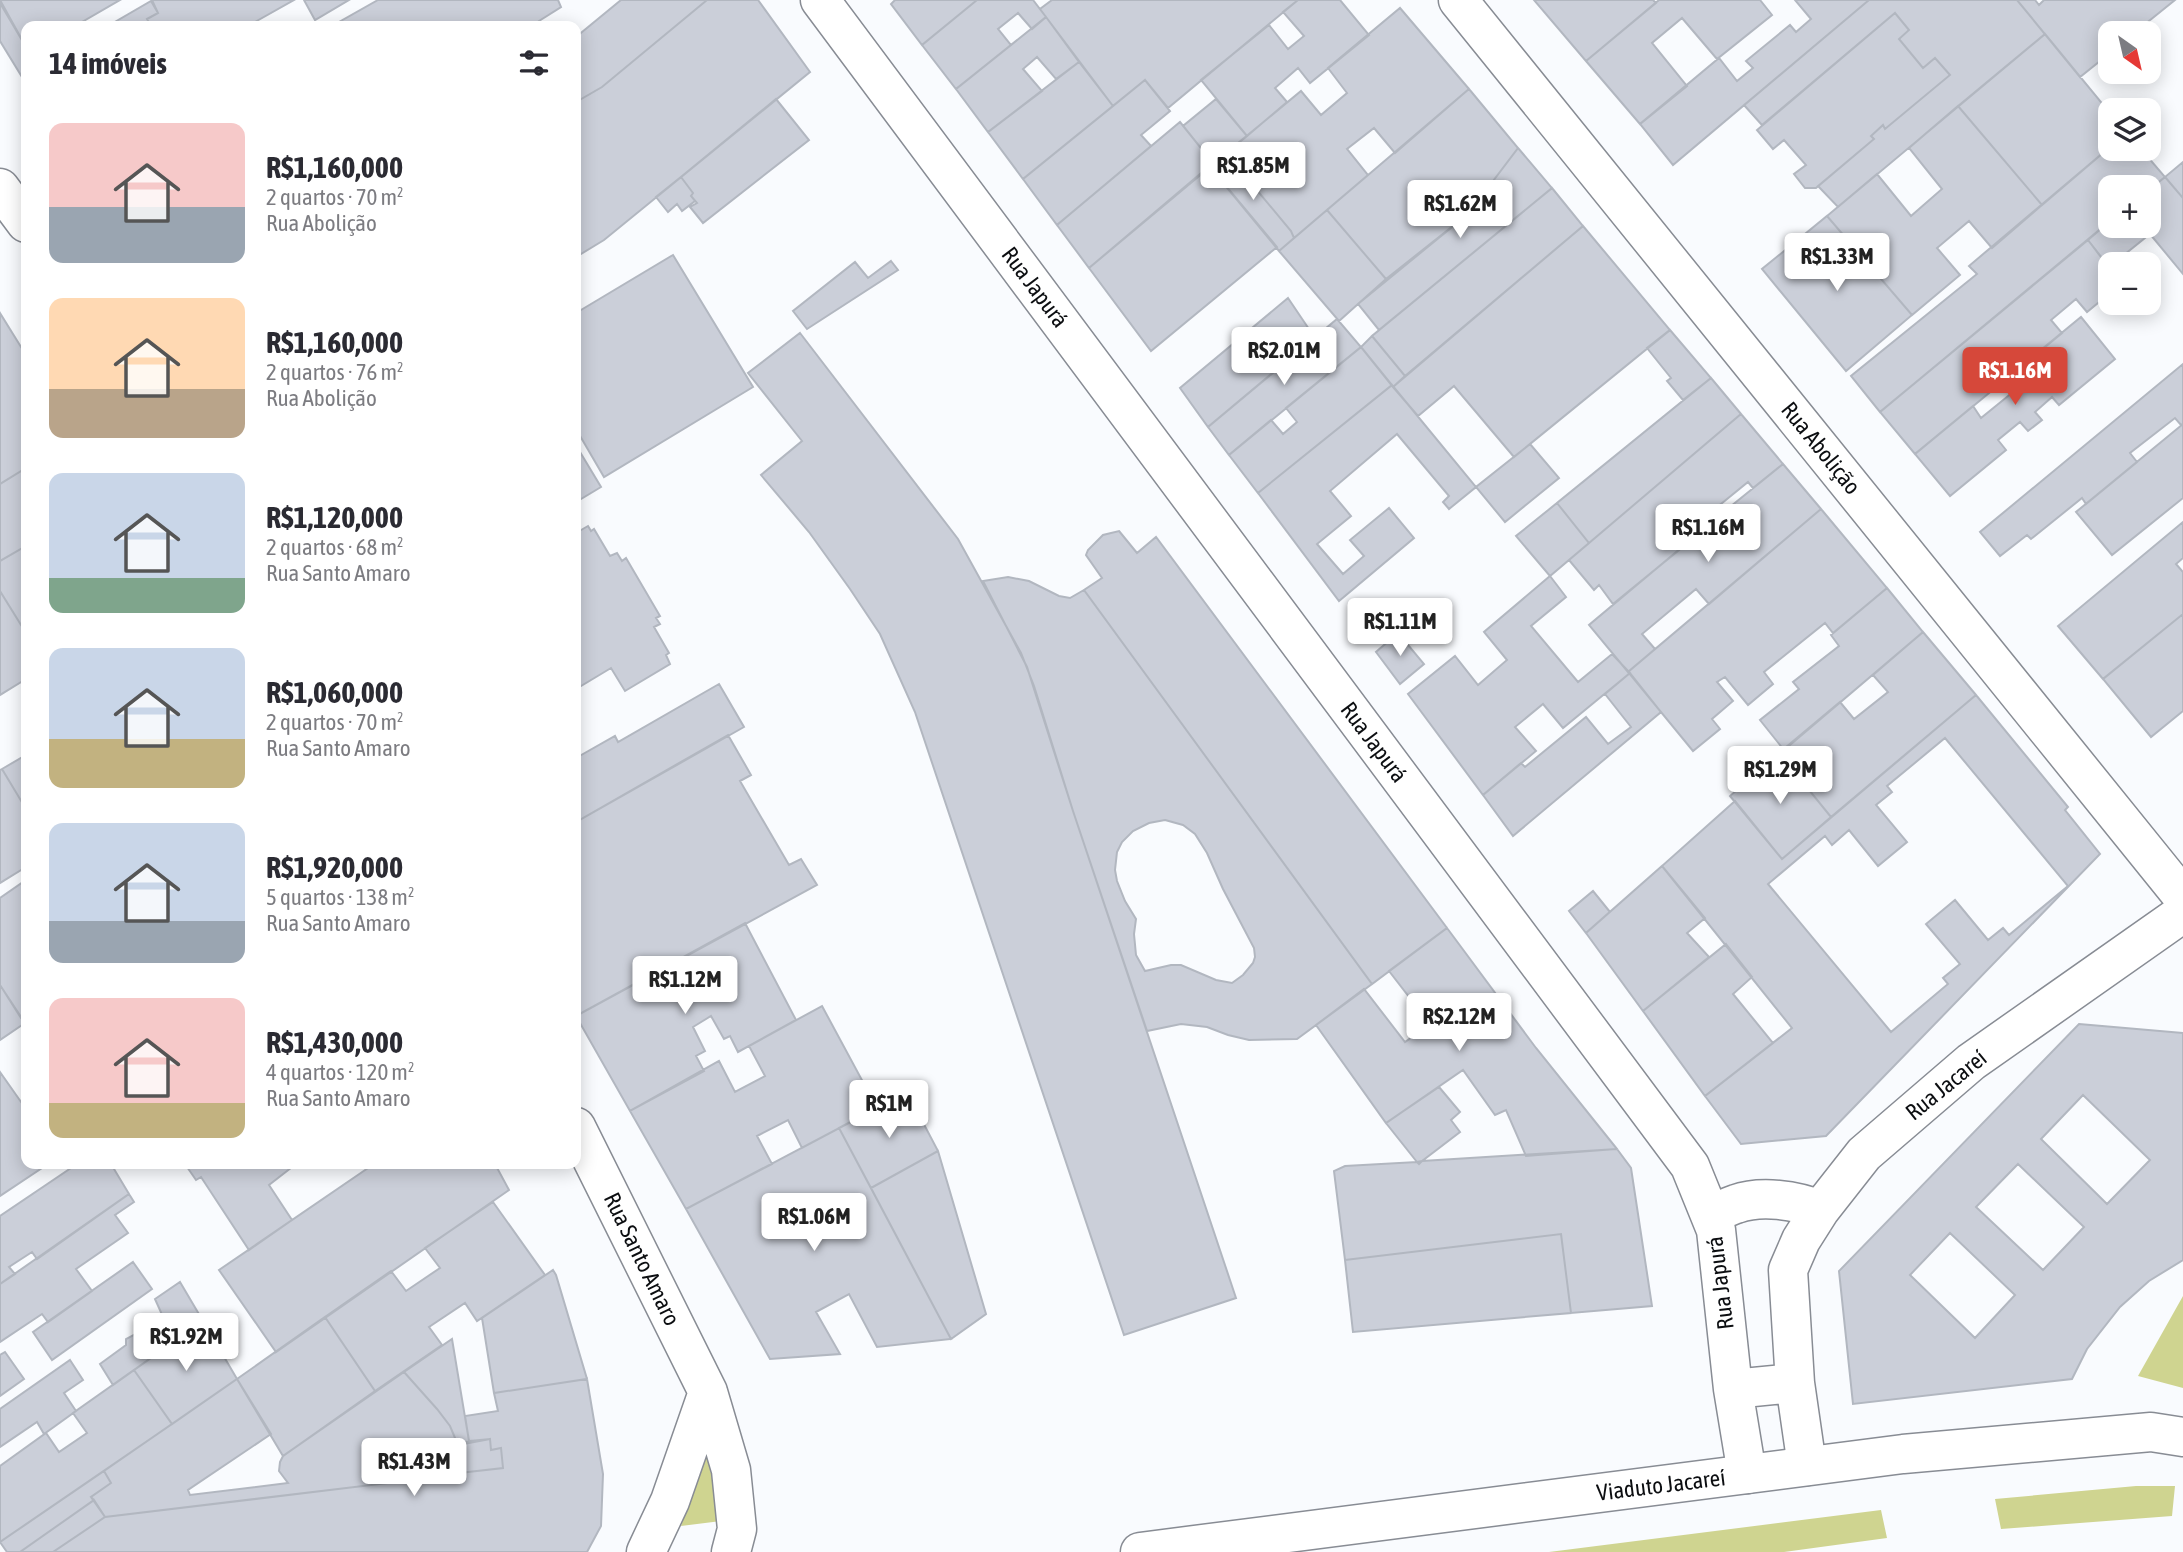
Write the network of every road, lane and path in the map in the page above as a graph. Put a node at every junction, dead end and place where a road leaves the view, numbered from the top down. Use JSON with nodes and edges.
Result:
{"nodes":[{"id":1,"x":820,"y":0,"type":"edge"},
{"id":2,"x":1458,"y":0,"type":"edge"},
{"id":3,"x":0,"y":188,"type":"edge"},
{"id":4,"x":21,"y":216,"type":"edge"},
{"id":5,"x":2183,"y":897,"type":"edge"},
{"id":6,"x":2183,"y":913,"type":"edge"},
{"id":7,"x":581,"y":1137,"type":"edge"},
{"id":8,"x":1820,"y":1210,"type":"junction"},
{"id":9,"x":1710,"y":1215,"type":"junction"},
{"id":10,"x":1795,"y":1384,"type":"junction"},
{"id":11,"x":1733,"y":1389,"type":"junction"},
{"id":12,"x":708,"y":1392,"type":"junction"},
{"id":13,"x":2183,"y":1437,"type":"edge"},
{"id":14,"x":1807,"y":1466,"type":"junction"},
{"id":15,"x":1747,"y":1474,"type":"junction"},
{"id":16,"x":646,"y":1552,"type":"edge"},
{"id":17,"x":731,"y":1552,"type":"edge"},
{"id":18,"x":1140,"y":1552,"type":"edge"}],
"edges":[{"from":1,"to":9,"type":"street","name":"Rua Japurá"},
{"from":2,"to":5,"type":"street","name":"Rua Abolição"},
{"from":3,"to":4,"type":"street"},
{"from":6,"to":8,"type":"street","name":"Rua Jacareí"},
{"from":7,"to":12,"type":"street","name":"Rua Santo Amaro"},
{"from":8,"to":9,"type":"street"},
{"from":8,"to":10,"type":"street"},
{"from":9,"to":11,"type":"street","name":"Rua Japurá"},
{"from":10,"to":11,"type":"street"},
{"from":10,"to":14,"type":"street"},
{"from":11,"to":15,"type":"street","name":"Rua Japurá"},
{"from":12,"to":16,"type":"street"},
{"from":12,"to":17,"type":"street","name":"Rua Santo Amaro"},
{"from":13,"to":14,"type":"street","name":"Viaduto Jacareí"},
{"from":14,"to":15,"type":"street","name":"Viaduto Jacareí"},
{"from":15,"to":18,"type":"street","name":"Viaduto Jacareí"}]}
